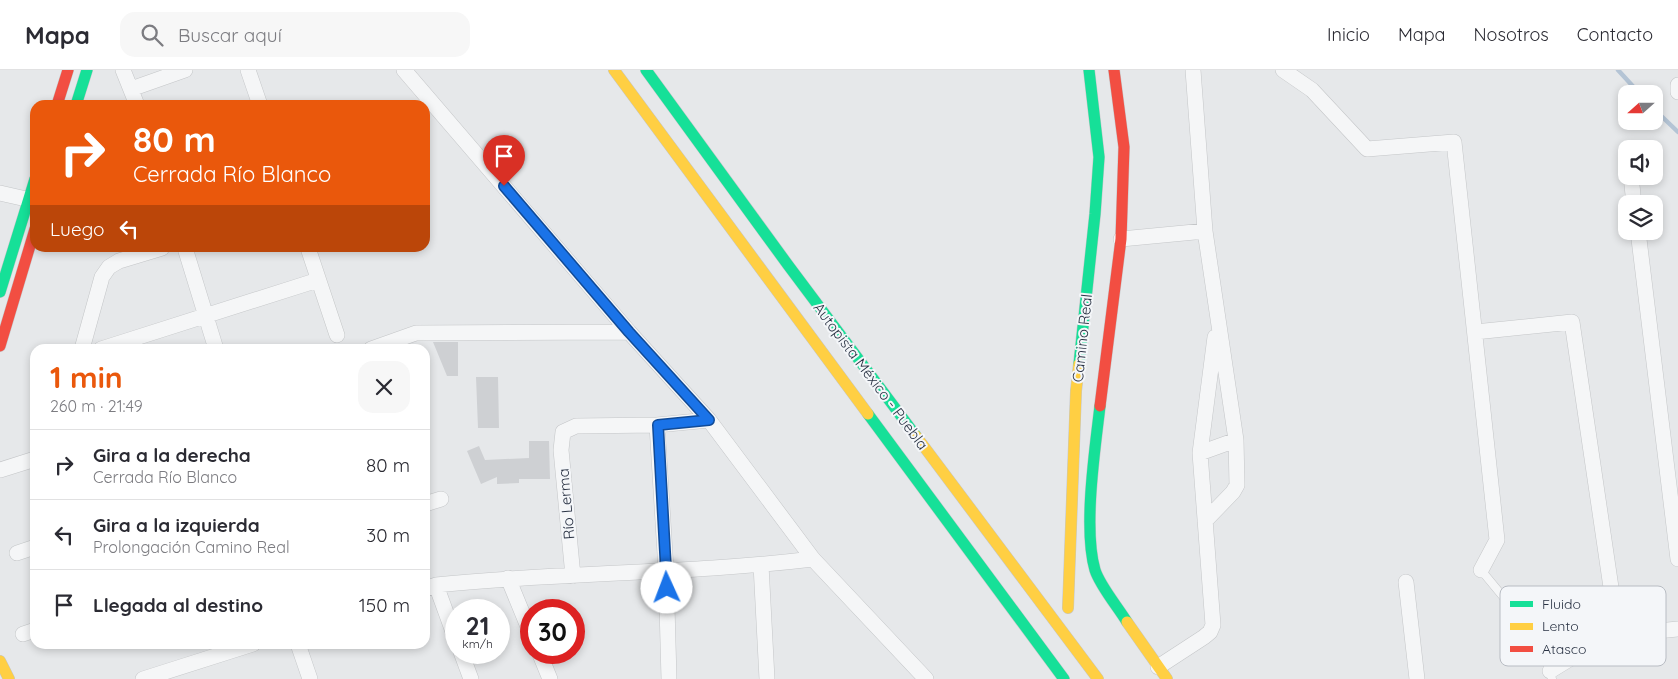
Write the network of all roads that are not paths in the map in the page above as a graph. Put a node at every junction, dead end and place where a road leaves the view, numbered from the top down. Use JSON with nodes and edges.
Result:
{"nodes":[{"id":1,"x":68,"y":70,"type":"edge"},
{"id":2,"x":87,"y":70,"type":"edge"},
{"id":3,"x":123,"y":70,"type":"edge"},
{"id":4,"x":185,"y":70,"type":"edge"},
{"id":5,"x":248,"y":70,"type":"edge"},
{"id":6,"x":404,"y":70,"type":"edge"},
{"id":7,"x":614,"y":70,"type":"edge"},
{"id":8,"x":646,"y":70,"type":"edge"},
{"id":9,"x":1090,"y":70,"type":"edge"},
{"id":10,"x":1114,"y":70,"type":"edge"},
{"id":11,"x":1194,"y":70,"type":"edge"},
{"id":12,"x":1283,"y":70,"type":"edge"},
{"id":13,"x":1678,"y":85,"type":"edge"},
{"id":14,"x":131,"y":89,"type":"junction"},
{"id":15,"x":1678,"y":92,"type":"edge"},
{"id":16,"x":59,"y":100,"type":"edge"},
{"id":17,"x":78,"y":100,"type":"edge"},
{"id":18,"x":135,"y":100,"type":"edge"},
{"id":19,"x":258,"y":100,"type":"edge"},
{"id":20,"x":430,"y":100,"type":"edge"},
{"id":21,"x":430,"y":100,"type":"edge"},
{"id":22,"x":0,"y":193,"type":"edge"},
{"id":23,"x":30,"y":200,"type":"edge"},
{"id":24,"x":30,"y":206,"type":"edge"},
{"id":25,"x":1205,"y":231,"type":"junction"},
{"id":26,"x":1121,"y":239,"type":"junction"},
{"id":27,"x":1639,"y":240,"type":"edge"},
{"id":28,"x":30,"y":246,"type":"edge"},
{"id":29,"x":149,"y":252,"type":"edge"},
{"id":30,"x":186,"y":252,"type":"edge"},
{"id":31,"x":309,"y":252,"type":"edge"},
{"id":32,"x":318,"y":280,"type":"junction"},
{"id":33,"x":0,"y":292,"type":"edge"},
{"id":34,"x":206,"y":315,"type":"junction"},
{"id":35,"x":1218,"y":318,"type":"junction"},
{"id":36,"x":629,"y":332,"type":"junction"},
{"id":37,"x":1475,"y":332,"type":"junction"},
{"id":38,"x":337,"y":335,"type":"dead end"},
{"id":39,"x":83,"y":344,"type":"edge"},
{"id":40,"x":116,"y":344,"type":"edge"},
{"id":41,"x":215,"y":344,"type":"edge"},
{"id":42,"x":385,"y":344,"type":"edge"},
{"id":43,"x":0,"y":346,"type":"edge"},
{"id":44,"x":709,"y":420,"type":"junction"},
{"id":45,"x":658,"y":425,"type":"junction"},
{"id":46,"x":1236,"y":440,"type":"junction"},
{"id":47,"x":1200,"y":453,"type":"junction"},
{"id":48,"x":30,"y":461,"type":"edge"},
{"id":49,"x":0,"y":470,"type":"edge"},
{"id":50,"x":1673,"y":486,"type":"edge"},
{"id":51,"x":441,"y":499,"type":"dead end"},
{"id":52,"x":430,"y":502,"type":"edge"},
{"id":53,"x":1205,"y":521,"type":"junction"},
{"id":54,"x":30,"y":549,"type":"edge"},
{"id":55,"x":17,"y":553,"type":"dead end"},
{"id":56,"x":813,"y":559,"type":"junction"},
{"id":57,"x":1678,"y":560,"type":"edge"},
{"id":58,"x":762,"y":565,"type":"junction"},
{"id":59,"x":666,"y":570,"type":"junction"},
{"id":60,"x":1481,"y":570,"type":"joint"},
{"id":61,"x":573,"y":576,"type":"junction"},
{"id":62,"x":508,"y":578,"type":"junction"},
{"id":63,"x":1406,"y":582,"type":"dead end"},
{"id":64,"x":1611,"y":586,"type":"edge"},
{"id":65,"x":431,"y":587,"type":"edge"},
{"id":66,"x":1500,"y":593,"type":"edge"},
{"id":67,"x":520,"y":607,"type":"edge"},
{"id":68,"x":1068,"y":608,"type":"dead end"},
{"id":69,"x":445,"y":617,"type":"edge"},
{"id":70,"x":237,"y":649,"type":"edge"},
{"id":71,"x":300,"y":649,"type":"edge"},
{"id":72,"x":0,"y":661,"type":"edge"},
{"id":73,"x":465,"y":664,"type":"edge"},
{"id":74,"x":544,"y":664,"type":"edge"},
{"id":75,"x":1564,"y":666,"type":"edge"},
{"id":76,"x":1163,"y":673,"type":"edge"},
{"id":77,"x":1551,"y":675,"type":"edge"},
{"id":78,"x":9,"y":679,"type":"edge"},
{"id":79,"x":144,"y":679,"type":"edge"},
{"id":80,"x":310,"y":679,"type":"edge"},
{"id":81,"x":471,"y":679,"type":"edge"},
{"id":82,"x":550,"y":679,"type":"edge"},
{"id":83,"x":669,"y":679,"type":"edge"},
{"id":84,"x":767,"y":679,"type":"edge"},
{"id":85,"x":926,"y":679,"type":"edge"},
{"id":86,"x":1064,"y":679,"type":"edge"},
{"id":87,"x":1098,"y":679,"type":"edge"},
{"id":88,"x":1417,"y":679,"type":"edge"}],
"edges":[{"from":1,"to":16,"type":"main road"},
{"from":2,"to":17,"type":"main road"},
{"from":3,"to":14,"type":"street"},
{"from":4,"to":14,"type":"street"},
{"from":5,"to":19,"type":"street"},
{"from":6,"to":20,"type":"street"},
{"from":7,"to":86,"type":"main road","name":"Autopista México - Puebla"},
{"from":8,"to":87,"type":"main road","name":"Autopista México - Puebla"},
{"from":9,"to":68,"type":"main road","name":"Camino Real"},
{"from":10,"to":26,"type":"main road"},
{"from":11,"to":25,"type":"street"},
{"from":12,"to":37,"type":"street"},
{"from":13,"to":15,"type":"street"},
{"from":14,"to":18,"type":"street"},
{"from":21,"to":36,"type":"street"},
{"from":22,"to":23,"type":"street"},
{"from":24,"to":33,"type":"main road"},
{"from":25,"to":26,"type":"street"},
{"from":25,"to":35,"type":"street"},
{"from":26,"to":76,"type":"main road"},
{"from":27,"to":50,"type":"street"},
{"from":28,"to":43,"type":"main road"},
{"from":29,"to":39,"type":"street"},
{"from":30,"to":34,"type":"street"},
{"from":31,"to":32,"type":"street"},
{"from":32,"to":34,"type":"street"},
{"from":32,"to":38,"type":"street"},
{"from":34,"to":40,"type":"street"},
{"from":34,"to":41,"type":"street"},
{"from":35,"to":46,"type":"street"},
{"from":35,"to":47,"type":"street"},
{"from":36,"to":42,"type":"street"},
{"from":36,"to":44,"type":"street"},
{"from":37,"to":60,"type":"street"},
{"from":37,"to":64,"type":"street"},
{"from":44,"to":45,"type":"street"},
{"from":44,"to":56,"type":"street"},
{"from":45,"to":59,"type":"street"},
{"from":45,"to":61,"type":"street","name":"Río Lerma"},
{"from":46,"to":47,"type":"street"},
{"from":46,"to":53,"type":"street"},
{"from":47,"to":53,"type":"street"},
{"from":48,"to":49,"type":"street"},
{"from":50,"to":57,"type":"street"},
{"from":51,"to":52,"type":"street"},
{"from":53,"to":76,"type":"street"},
{"from":54,"to":55,"type":"street"},
{"from":56,"to":58,"type":"street"},
{"from":56,"to":85,"type":"street"},
{"from":58,"to":59,"type":"street"},
{"from":58,"to":84,"type":"street"},
{"from":59,"to":61,"type":"street"},
{"from":59,"to":83,"type":"street"},
{"from":60,"to":66,"type":"lane"},
{"from":61,"to":62,"type":"street"},
{"from":62,"to":65,"type":"street"},
{"from":62,"to":67,"type":"street"},
{"from":63,"to":88,"type":"street"},
{"from":65,"to":69,"type":"street"},
{"from":70,"to":79,"type":"street"},
{"from":71,"to":80,"type":"street"},
{"from":72,"to":78,"type":"main road"},
{"from":73,"to":81,"type":"street"},
{"from":74,"to":82,"type":"street"},
{"from":75,"to":77,"type":"street"}]}
